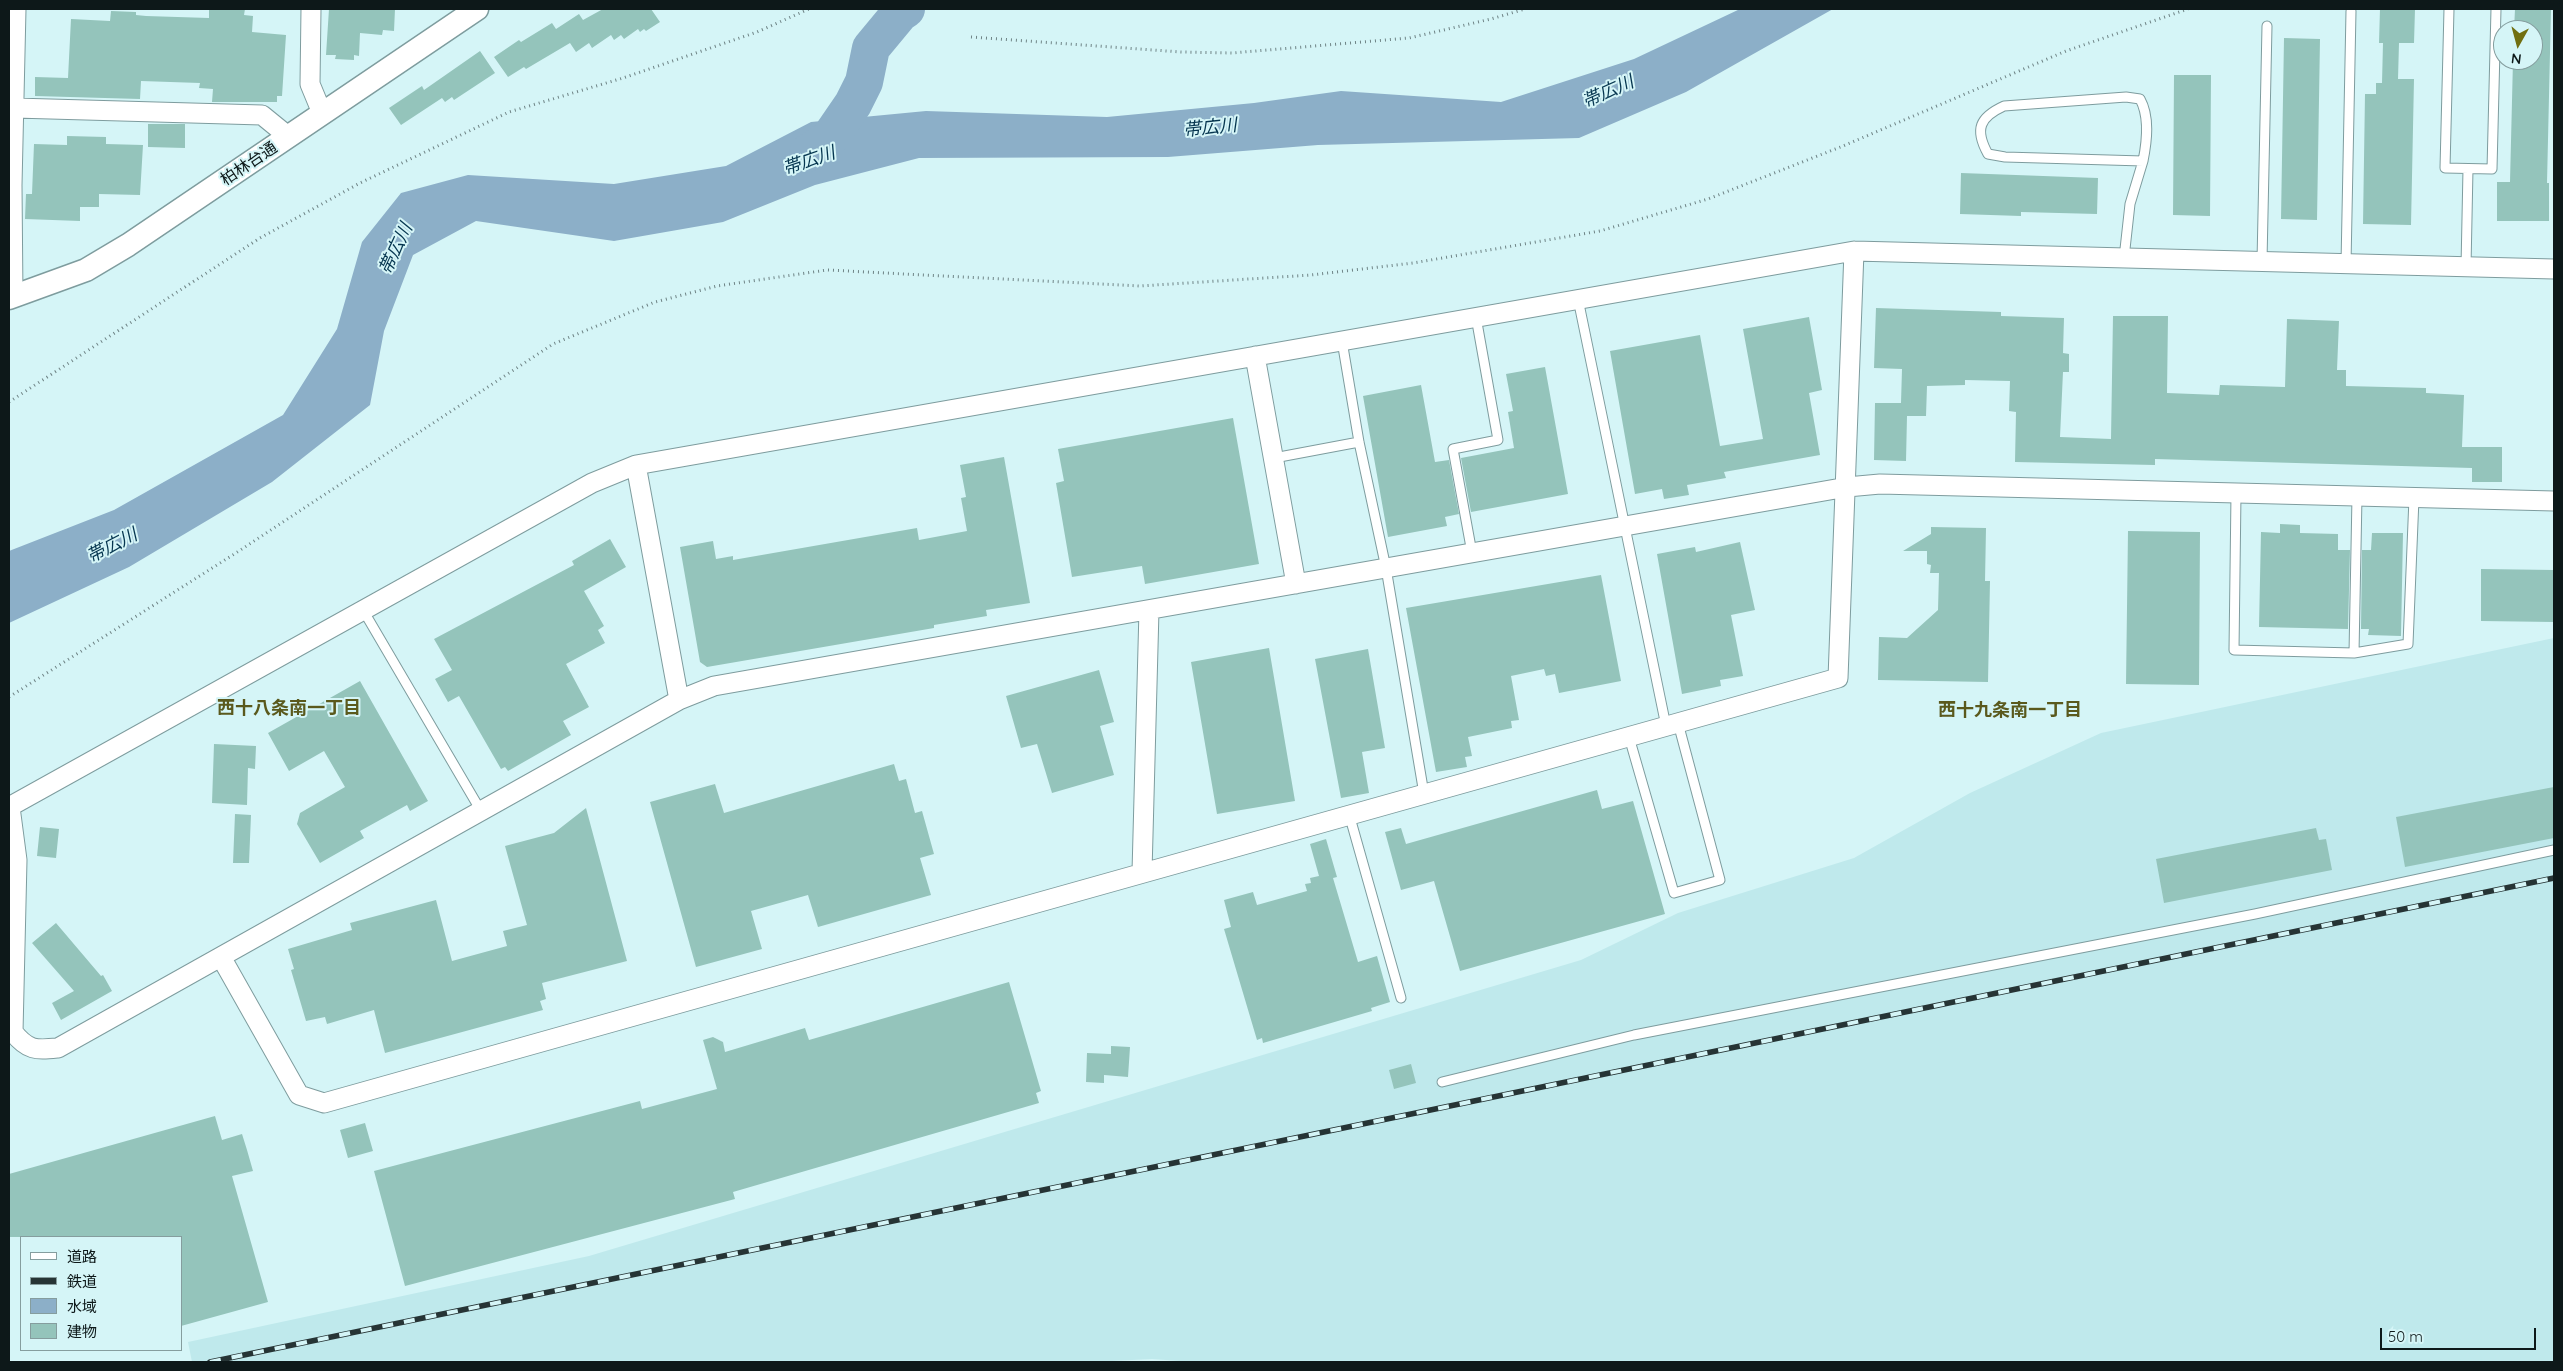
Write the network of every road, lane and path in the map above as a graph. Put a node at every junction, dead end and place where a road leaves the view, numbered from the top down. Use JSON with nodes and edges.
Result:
{"nodes":[{"id":1,"x":16,"y":9,"type":"edge"},
{"id":2,"x":311,"y":9,"type":"edge"},
{"id":3,"x":477,"y":9,"type":"edge"},
{"id":4,"x":809,"y":9,"type":"edge"},
{"id":5,"x":1525,"y":9,"type":"edge"},
{"id":6,"x":2188,"y":9,"type":"edge"},
{"id":7,"x":2449,"y":9,"type":"edge"},
{"id":8,"x":2496,"y":9,"type":"edge"},
{"id":9,"x":2352,"y":11,"type":"dead end"},
{"id":10,"x":2267,"y":26,"type":"dead end"},
{"id":11,"x":972,"y":37,"type":"dead end"},
{"id":12,"x":12,"y":47,"type":"edge"},
{"id":13,"x":15,"y":108,"type":"junction"},
{"id":14,"x":322,"y":113,"type":"junction"},
{"id":15,"x":289,"y":137,"type":"junction"},
{"id":16,"x":2143,"y":161,"type":"junction"},
{"id":17,"x":2468,"y":168,"type":"junction"},
{"id":18,"x":10,"y":185,"type":"edge"},
{"id":19,"x":1854,"y":251,"type":"junction"},
{"id":20,"x":2124,"y":259,"type":"junction"},
{"id":21,"x":2262,"y":261,"type":"junction"},
{"id":22,"x":2346,"y":264,"type":"junction"},
{"id":23,"x":2466,"y":267,"type":"junction"},
{"id":24,"x":2554,"y":270,"type":"edge"},
{"id":25,"x":11,"y":297,"type":"edge"},
{"id":26,"x":1578,"y":300,"type":"junction"},
{"id":27,"x":1476,"y":317,"type":"junction"},
{"id":28,"x":1342,"y":341,"type":"junction"},
{"id":29,"x":1255,"y":356,"type":"junction"},
{"id":30,"x":9,"y":402,"type":"edge"},
{"id":31,"x":1360,"y":442,"type":"junction"},
{"id":32,"x":1274,"y":458,"type":"junction"},
{"id":33,"x":636,"y":465,"type":"junction"},
{"id":34,"x":1846,"y":487,"type":"junction"},
{"id":35,"x":2236,"y":494,"type":"junction"},
{"id":36,"x":2357,"y":496,"type":"junction"},
{"id":37,"x":2414,"y":498,"type":"junction"},
{"id":38,"x":2554,"y":501,"type":"edge"},
{"id":39,"x":1625,"y":527,"type":"junction"},
{"id":40,"x":1472,"y":554,"type":"junction"},
{"id":41,"x":1386,"y":568,"type":"junction"},
{"id":42,"x":1296,"y":584,"type":"junction"},
{"id":43,"x":363,"y":610,"type":"junction"},
{"id":44,"x":1150,"y":610,"type":"junction"},
{"id":45,"x":2354,"y":653,"type":"junction"},
{"id":46,"x":9,"y":697,"type":"edge"},
{"id":47,"x":680,"y":700,"type":"junction"},
{"id":48,"x":1672,"y":724,"type":"junction"},
{"id":49,"x":1629,"y":737,"type":"junction"},
{"id":50,"x":1424,"y":794,"type":"junction"},
{"id":51,"x":9,"y":807,"type":"edge"},
{"id":52,"x":481,"y":811,"type":"junction"},
{"id":53,"x":1349,"y":814,"type":"junction"},
{"id":54,"x":2554,"y":850,"type":"edge"},
{"id":55,"x":1142,"y":872,"type":"junction"},
{"id":56,"x":221,"y":957,"type":"junction"},
{"id":57,"x":1401,"y":998,"type":"dead end"},
{"id":58,"x":1442,"y":1082,"type":"dead end"}],
"edges":[{"from":1,"to":12,"type":"street"},
{"from":2,"to":14,"type":"street"},
{"from":3,"to":14,"type":"street","name":"柏林台通"},
{"from":4,"to":30,"type":"path"},
{"from":5,"to":11,"type":"path"},
{"from":6,"to":46,"type":"path"},
{"from":7,"to":17,"type":"lane"},
{"from":8,"to":17,"type":"lane"},
{"from":9,"to":22,"type":"lane"},
{"from":10,"to":21,"type":"lane"},
{"from":12,"to":13,"type":"street"},
{"from":13,"to":15,"type":"street"},
{"from":13,"to":18,"type":"street"},
{"from":14,"to":15,"type":"street","name":"柏林台通"},
{"from":15,"to":25,"type":"street","name":"柏林台通"},
{"from":16,"to":16,"type":"lane"},
{"from":16,"to":20,"type":"lane"},
{"from":17,"to":23,"type":"lane"},
{"from":18,"to":25,"type":"street"},
{"from":19,"to":20,"type":"street"},
{"from":19,"to":26,"type":"street"},
{"from":19,"to":34,"type":"street"},
{"from":20,"to":21,"type":"street"},
{"from":21,"to":22,"type":"street"},
{"from":22,"to":23,"type":"street"},
{"from":23,"to":24,"type":"street"},
{"from":26,"to":27,"type":"street"},
{"from":26,"to":39,"type":"lane"},
{"from":27,"to":28,"type":"street"},
{"from":27,"to":40,"type":"lane"},
{"from":28,"to":29,"type":"street"},
{"from":28,"to":31,"type":"lane"},
{"from":29,"to":32,"type":"street"},
{"from":29,"to":33,"type":"street"},
{"from":31,"to":32,"type":"lane"},
{"from":31,"to":41,"type":"lane"},
{"from":32,"to":42,"type":"street"},
{"from":33,"to":43,"type":"street"},
{"from":33,"to":47,"type":"street"},
{"from":34,"to":35,"type":"street"},
{"from":34,"to":39,"type":"street"},
{"from":34,"to":48,"type":"street"},
{"from":35,"to":36,"type":"street"},
{"from":35,"to":45,"type":"lane"},
{"from":36,"to":37,"type":"street"},
{"from":36,"to":45,"type":"lane"},
{"from":37,"to":38,"type":"street"},
{"from":37,"to":45,"type":"lane"},
{"from":39,"to":40,"type":"street"},
{"from":39,"to":48,"type":"lane"},
{"from":40,"to":41,"type":"street"},
{"from":41,"to":42,"type":"street"},
{"from":41,"to":50,"type":"lane"},
{"from":42,"to":44,"type":"street"},
{"from":43,"to":51,"type":"street"},
{"from":43,"to":52,"type":"lane"},
{"from":44,"to":47,"type":"street"},
{"from":44,"to":55,"type":"street"},
{"from":47,"to":52,"type":"street"},
{"from":48,"to":49,"type":"street"},
{"from":48,"to":49,"type":"lane"},
{"from":49,"to":50,"type":"street"},
{"from":50,"to":53,"type":"street"},
{"from":51,"to":56,"type":"street"},
{"from":52,"to":56,"type":"street"},
{"from":53,"to":55,"type":"street"},
{"from":53,"to":57,"type":"lane"},
{"from":54,"to":58,"type":"lane"},
{"from":55,"to":56,"type":"street"}]}
